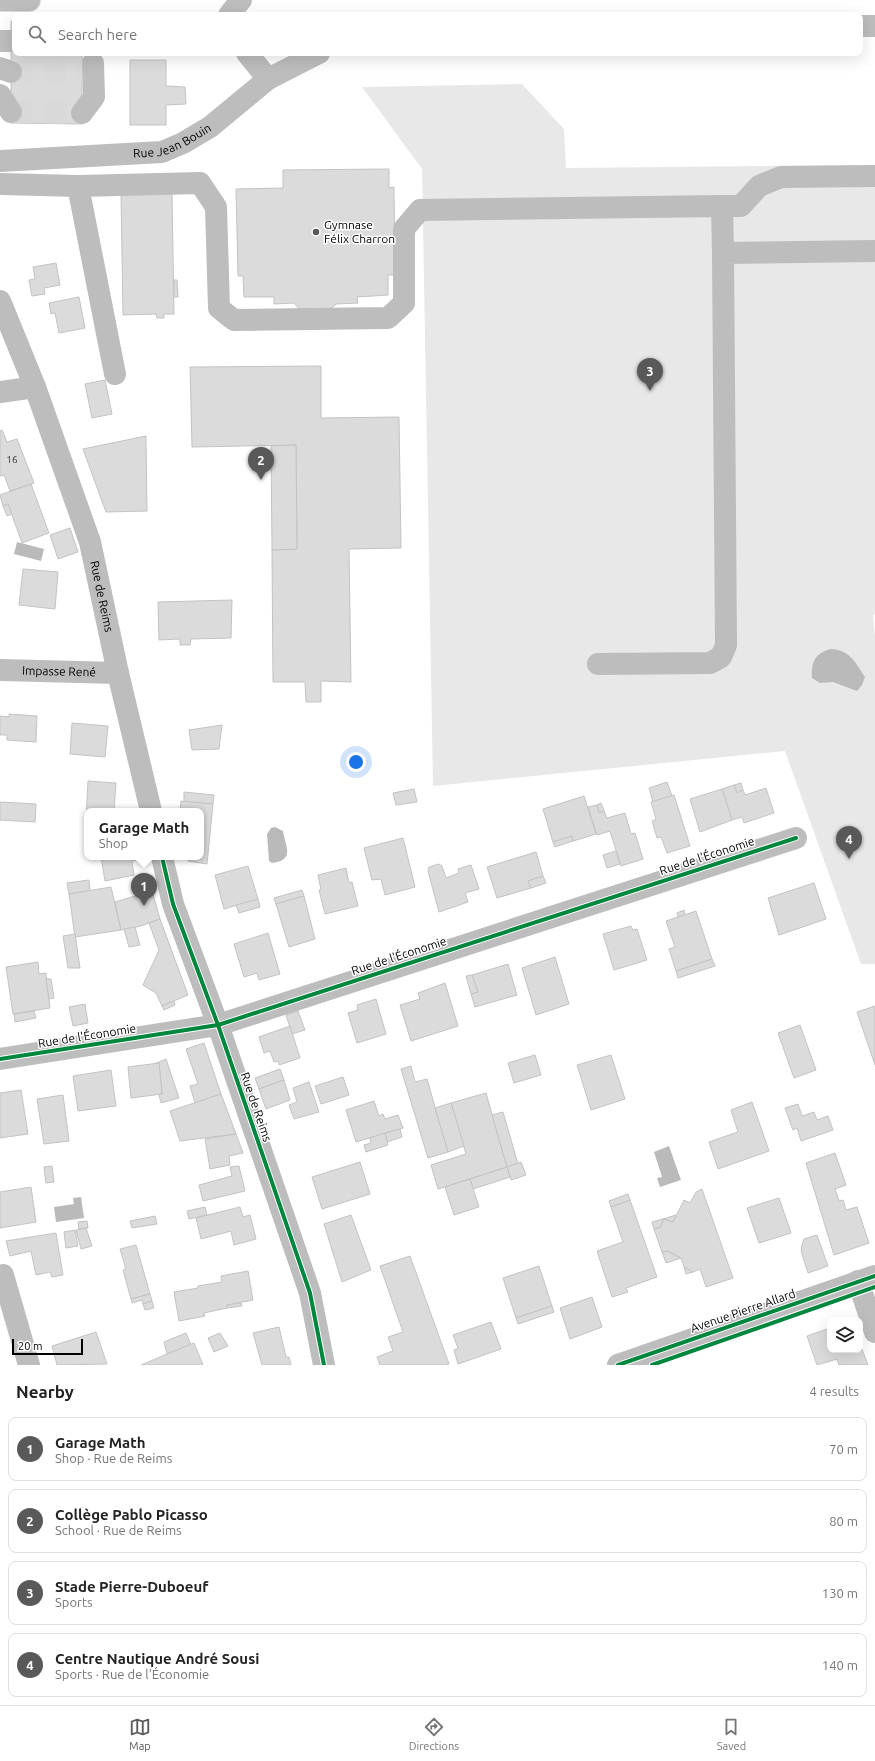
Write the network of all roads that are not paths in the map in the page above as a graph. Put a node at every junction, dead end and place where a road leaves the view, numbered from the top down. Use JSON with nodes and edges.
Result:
{"nodes":[{"id":1,"x":0,"y":0,"type":"edge"},
{"id":2,"x":29,"y":0,"type":"edge"},
{"id":3,"x":241,"y":0,"type":"edge"},
{"id":4,"x":231,"y":12,"type":"edge"},
{"id":5,"x":863,"y":26,"type":"edge"},
{"id":6,"x":875,"y":26,"type":"edge"},
{"id":7,"x":249,"y":56,"type":"edge"},
{"id":8,"x":314,"y":56,"type":"edge"},
{"id":9,"x":94,"y":62,"type":"edge"},
{"id":10,"x":268,"y":79,"type":"junction"},
{"id":11,"x":82,"y":113,"type":"dead end"},
{"id":12,"x":0,"y":161,"type":"edge"},
{"id":13,"x":875,"y":176,"type":"edge"},
{"id":14,"x":0,"y":184,"type":"edge"},
{"id":15,"x":78,"y":186,"type":"junction"},
{"id":16,"x":722,"y":206,"type":"junction"},
{"id":17,"x":875,"y":251,"type":"edge"},
{"id":18,"x":723,"y":253,"type":"junction"},
{"id":19,"x":0,"y":301,"type":"edge"},
{"id":20,"x":114,"y":374,"type":"dead end"},
{"id":21,"x":35,"y":387,"type":"junction"},
{"id":22,"x":0,"y":392,"type":"edge"},
{"id":23,"x":598,"y":664,"type":"dead end"},
{"id":24,"x":0,"y":670,"type":"edge"},
{"id":25,"x":118,"y":673,"type":"junction"},
{"id":26,"x":150,"y":808,"type":"edge"},
{"id":27,"x":796,"y":838,"type":"dead end"},
{"id":28,"x":163,"y":860,"type":"edge"},
{"id":29,"x":218,"y":1025,"type":"junction"},
{"id":30,"x":0,"y":1059,"type":"edge"},
{"id":31,"x":4,"y":1275,"type":"dead end"},
{"id":32,"x":867,"y":1279,"type":"edge"},
{"id":33,"x":875,"y":1332,"type":"edge"},
{"id":34,"x":30,"y":1365,"type":"edge"},
{"id":35,"x":324,"y":1365,"type":"edge"},
{"id":36,"x":618,"y":1365,"type":"edge"}],
"edges":[{"from":1,"to":2,"type":"main road"},
{"from":3,"to":4,"type":"main road"},
{"from":5,"to":6,"type":"main road"},
{"from":7,"to":10,"type":"main road"},
{"from":8,"to":10,"type":"main road","name":"Rue Jean Bouin"},
{"from":9,"to":11,"type":"main road"},
{"from":10,"to":12,"type":"main road","name":"Rue Jean Bouin"},
{"from":13,"to":16,"type":"main road"},
{"from":14,"to":15,"type":"main road"},
{"from":15,"to":16,"type":"main road"},
{"from":15,"to":20,"type":"main road"},
{"from":16,"to":18,"type":"main road"},
{"from":17,"to":18,"type":"main road"},
{"from":18,"to":23,"type":"main road"},
{"from":19,"to":21,"type":"main road","name":"Rue de Reims"},
{"from":21,"to":22,"type":"main road"},
{"from":21,"to":25,"type":"main road","name":"Rue de Reims"},
{"from":24,"to":25,"type":"main road","name":"Impasse René"},
{"from":25,"to":26,"type":"main road","name":"Rue de Reims"},
{"from":27,"to":29,"type":"main road","name":"Rue de l'Économie"},
{"from":28,"to":29,"type":"main road","name":"Rue de Reims"},
{"from":29,"to":30,"type":"main road","name":"Rue de l'Économie"},
{"from":29,"to":35,"type":"main road","name":"Rue de Reims"},
{"from":31,"to":34,"type":"main road"},
{"from":32,"to":33,"type":"main road"},
{"from":32,"to":36,"type":"main road","name":"Avenue Pierre Allard"}]}
